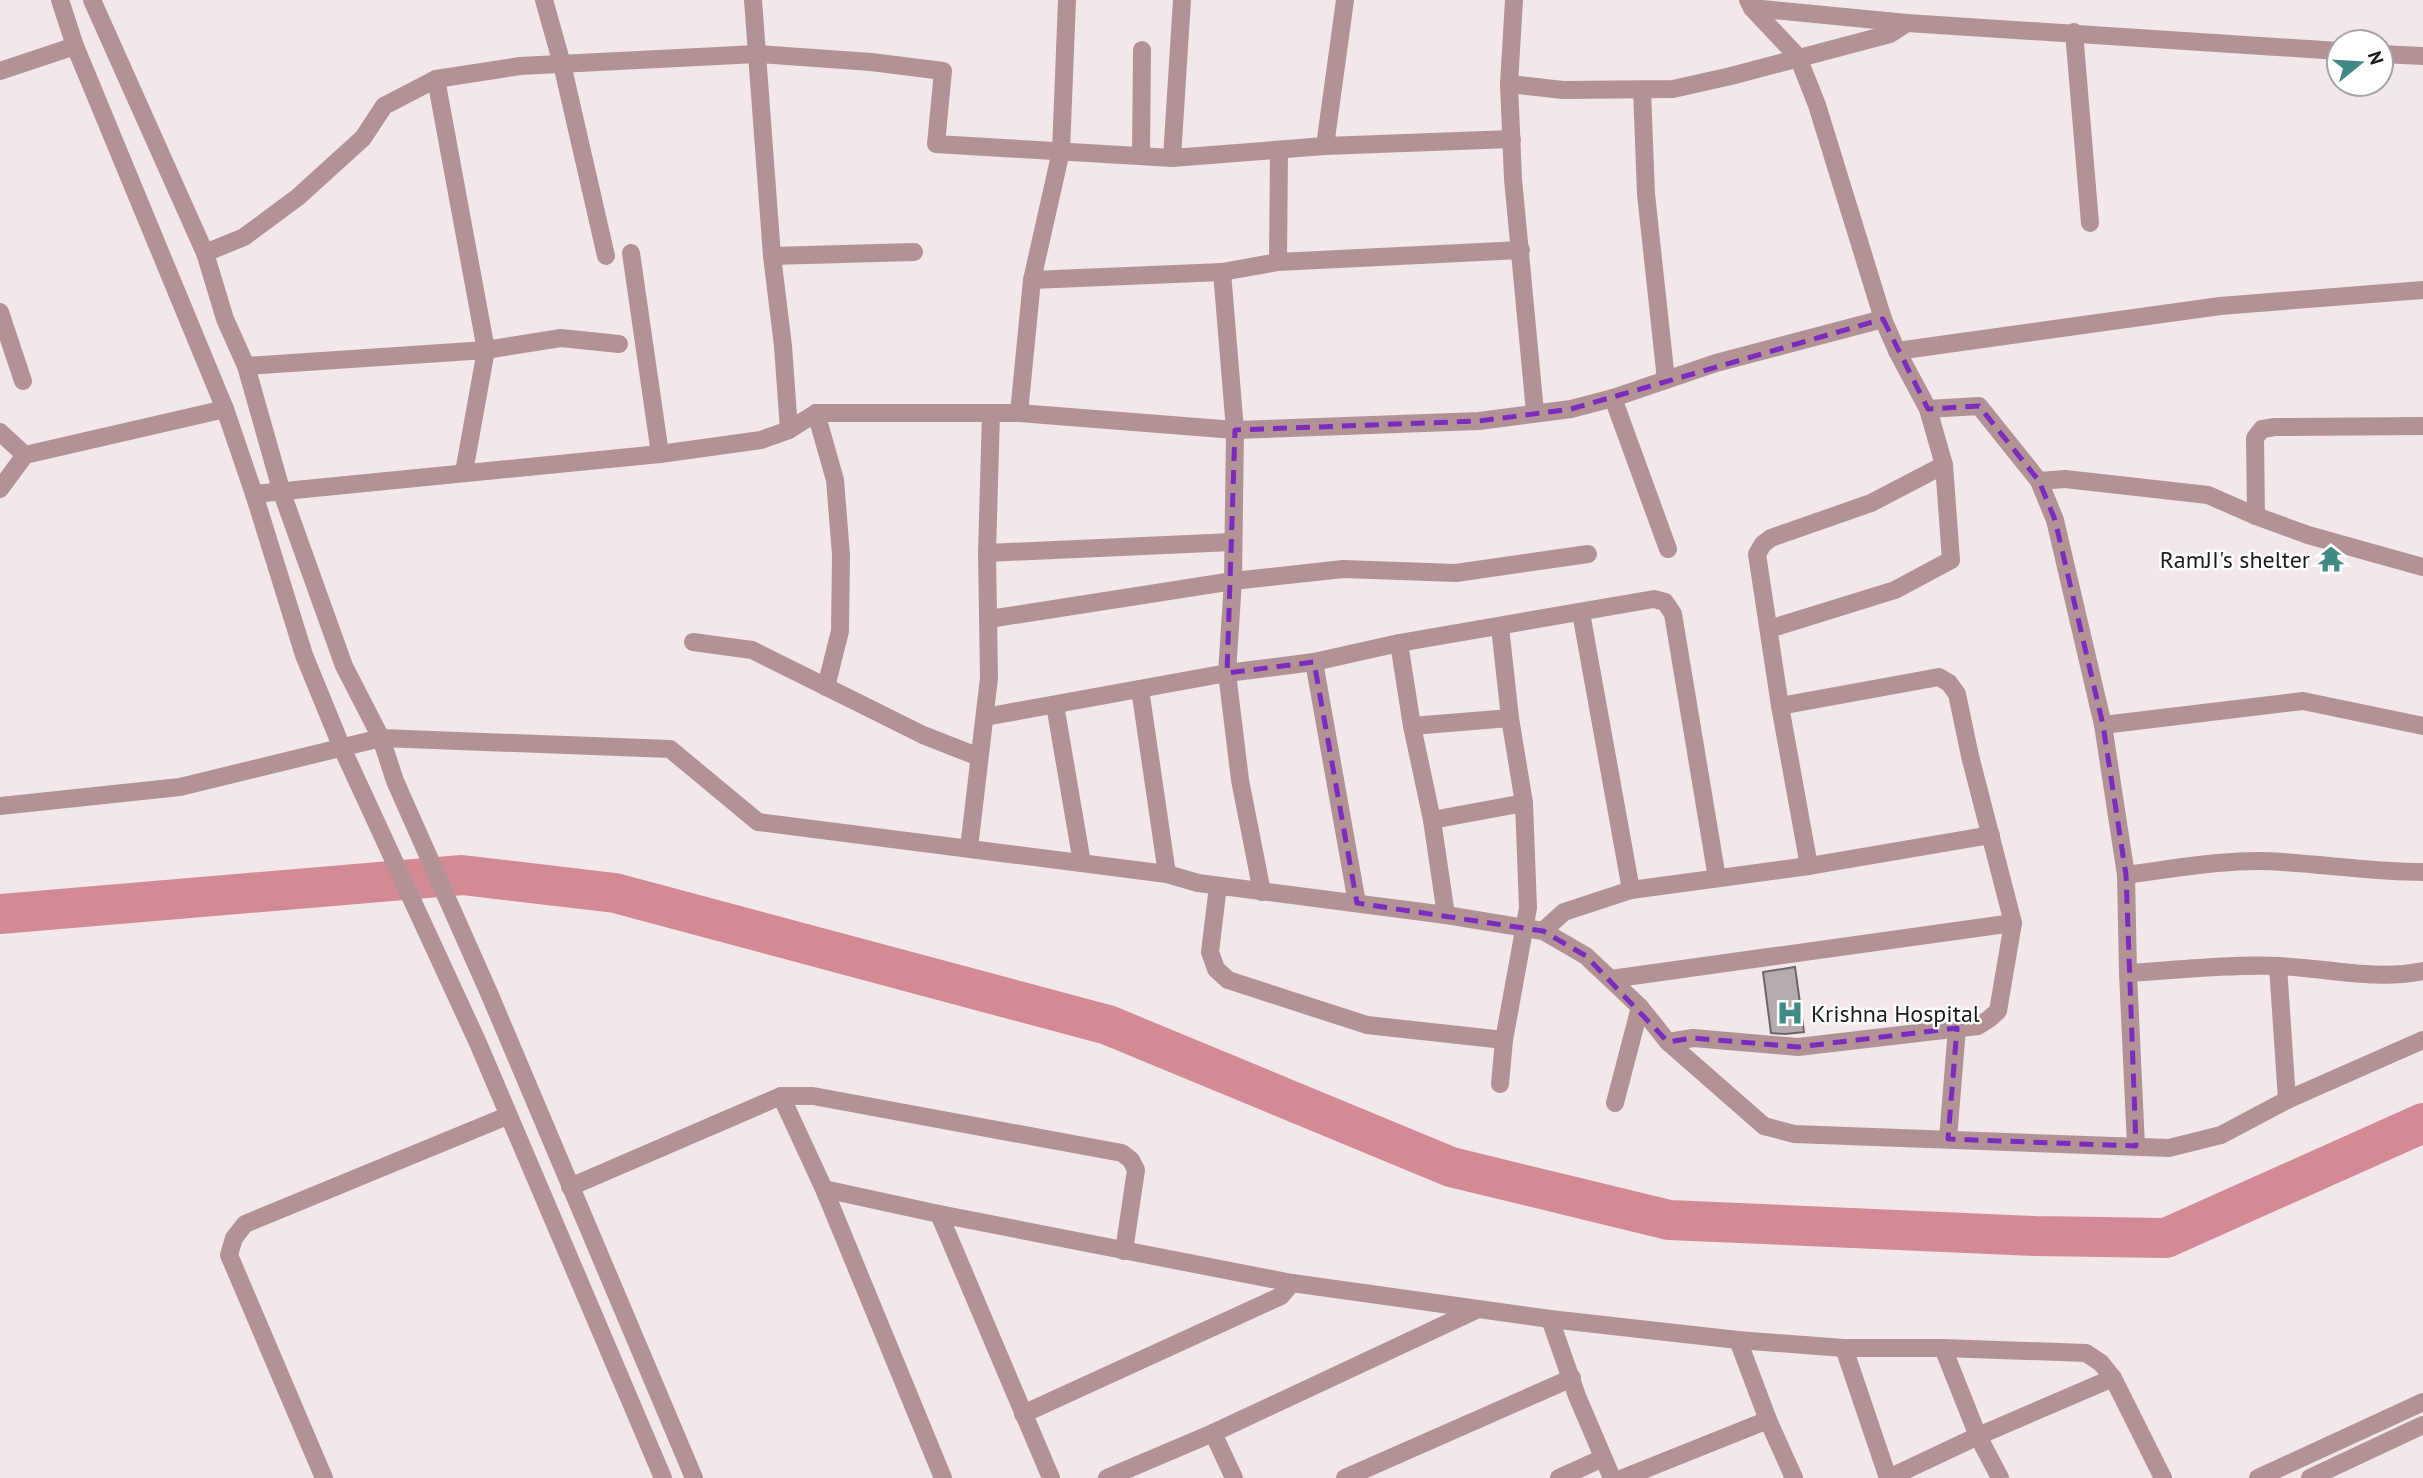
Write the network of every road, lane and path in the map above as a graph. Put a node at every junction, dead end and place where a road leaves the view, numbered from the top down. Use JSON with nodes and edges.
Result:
{"nodes":[{"id":1,"x":60,"y":0,"type":"edge"},
{"id":2,"x":92,"y":0,"type":"edge"},
{"id":3,"x":544,"y":0,"type":"edge"},
{"id":4,"x":753,"y":0,"type":"edge"},
{"id":5,"x":1067,"y":0,"type":"edge"},
{"id":6,"x":1182,"y":0,"type":"edge"},
{"id":7,"x":1345,"y":0,"type":"edge"},
{"id":8,"x":1514,"y":0,"type":"edge"},
{"id":9,"x":1750,"y":4,"type":"edge"},
{"id":10,"x":1907,"y":23,"type":"junction"},
{"id":11,"x":2074,"y":32,"type":"junction"},
{"id":12,"x":75,"y":46,"type":"junction"},
{"id":13,"x":1142,"y":50,"type":"dead end"},
{"id":14,"x":2325,"y":50,"type":"edge"},
{"id":15,"x":757,"y":54,"type":"junction"},
{"id":16,"x":2395,"y":55,"type":"edge"},
{"id":17,"x":1798,"y":57,"type":"junction"},
{"id":18,"x":2423,"y":57,"type":"edge"},
{"id":19,"x":562,"y":64,"type":"junction"},
{"id":20,"x":0,"y":71,"type":"edge"},
{"id":21,"x":436,"y":79,"type":"junction"},
{"id":22,"x":1509,"y":84,"type":"junction"},
{"id":23,"x":1642,"y":90,"type":"junction"},
{"id":24,"x":1512,"y":139,"type":"junction"},
{"id":25,"x":1325,"y":146,"type":"junction"},
{"id":26,"x":1279,"y":150,"type":"junction"},
{"id":27,"x":1061,"y":151,"type":"junction"},
{"id":28,"x":1141,"y":156,"type":"junction"},
{"id":29,"x":1172,"y":158,"type":"junction"},
{"id":30,"x":2090,"y":223,"type":"dead end"},
{"id":31,"x":1521,"y":250,"type":"junction"},
{"id":32,"x":914,"y":252,"type":"dead end"},
{"id":33,"x":205,"y":253,"type":"junction"},
{"id":34,"x":631,"y":253,"type":"dead end"},
{"id":35,"x":606,"y":256,"type":"dead end"},
{"id":36,"x":772,"y":256,"type":"junction"},
{"id":37,"x":1278,"y":262,"type":"junction"},
{"id":38,"x":1222,"y":272,"type":"junction"},
{"id":39,"x":1032,"y":280,"type":"junction"},
{"id":40,"x":2423,"y":290,"type":"edge"},
{"id":41,"x":0,"y":312,"type":"edge"},
{"id":42,"x":1882,"y":319,"type":"junction"},
{"id":43,"x":619,"y":344,"type":"dead end"},
{"id":44,"x":486,"y":350,"type":"junction"},
{"id":45,"x":1897,"y":351,"type":"junction"},
{"id":46,"x":246,"y":366,"type":"junction"},
{"id":47,"x":1666,"y":380,"type":"junction"},
{"id":48,"x":23,"y":381,"type":"dead end"},
{"id":49,"x":1614,"y":398,"type":"junction"},
{"id":50,"x":225,"y":409,"type":"junction"},
{"id":51,"x":1928,"y":409,"type":"junction"},
{"id":52,"x":1535,"y":412,"type":"junction"},
{"id":53,"x":816,"y":413,"type":"junction"},
{"id":54,"x":991,"y":413,"type":"junction"},
{"id":55,"x":1019,"y":413,"type":"junction"},
{"id":56,"x":2423,"y":426,"type":"edge"},
{"id":57,"x":789,"y":429,"type":"junction"},
{"id":58,"x":1235,"y":430,"type":"junction"},
{"id":59,"x":0,"y":432,"type":"edge"},
{"id":60,"x":660,"y":454,"type":"junction"},
{"id":61,"x":25,"y":455,"type":"junction"},
{"id":62,"x":1944,"y":465,"type":"junction"},
{"id":63,"x":464,"y":472,"type":"junction"},
{"id":64,"x":2039,"y":481,"type":"junction"},
{"id":65,"x":0,"y":489,"type":"edge"},
{"id":66,"x":282,"y":493,"type":"junction"},
{"id":67,"x":254,"y":494,"type":"junction"},
{"id":68,"x":2256,"y":516,"type":"junction"},
{"id":69,"x":1232,"y":542,"type":"junction"},
{"id":70,"x":1668,"y":549,"type":"dead end"},
{"id":71,"x":987,"y":553,"type":"junction"},
{"id":72,"x":1588,"y":554,"type":"dead end"},
{"id":73,"x":2423,"y":567,"type":"edge"},
{"id":74,"x":1233,"y":581,"type":"junction"},
{"id":75,"x":1581,"y":613,"type":"junction"},
{"id":76,"x":989,"y":620,"type":"junction"},
{"id":77,"x":1500,"y":627,"type":"junction"},
{"id":78,"x":1769,"y":629,"type":"junction"},
{"id":79,"x":693,"y":642,"type":"dead end"},
{"id":80,"x":1399,"y":643,"type":"junction"},
{"id":81,"x":1314,"y":662,"type":"junction"},
{"id":82,"x":1227,"y":673,"type":"junction"},
{"id":83,"x":826,"y":687,"type":"junction"},
{"id":84,"x":1140,"y":689,"type":"junction"},
{"id":85,"x":1055,"y":705,"type":"junction"},
{"id":86,"x":1780,"y":706,"type":"junction"},
{"id":87,"x":985,"y":717,"type":"junction"},
{"id":88,"x":1510,"y":719,"type":"junction"},
{"id":89,"x":2103,"y":725,"type":"junction"},
{"id":90,"x":1412,"y":726,"type":"junction"},
{"id":91,"x":2423,"y":726,"type":"edge"},
{"id":92,"x":381,"y":738,"type":"junction"},
{"id":93,"x":342,"y":748,"type":"junction"},
{"id":94,"x":979,"y":757,"type":"junction"},
{"id":95,"x":1524,"y":803,"type":"junction"},
{"id":96,"x":0,"y":806,"type":"edge"},
{"id":97,"x":1433,"y":820,"type":"junction"},
{"id":98,"x":1992,"y":835,"type":"junction"},
{"id":99,"x":969,"y":848,"type":"junction"},
{"id":100,"x":1082,"y":863,"type":"junction"},
{"id":101,"x":1809,"y":866,"type":"junction"},
{"id":102,"x":2423,"y":872,"type":"edge"},
{"id":103,"x":1167,"y":874,"type":"junction"},
{"id":104,"x":2126,"y":875,"type":"junction"},
{"id":105,"x":1717,"y":878,"type":"junction"},
{"id":106,"x":1218,"y":886,"type":"junction"},
{"id":107,"x":1631,"y":890,"type":"junction"},
{"id":108,"x":1262,"y":892,"type":"junction"},
{"id":109,"x":1357,"y":903,"type":"junction"},
{"id":110,"x":1446,"y":915,"type":"junction"},
{"id":111,"x":2013,"y":923,"type":"junction"},
{"id":112,"x":1535,"y":929,"type":"junction"},
{"id":113,"x":2278,"y":966,"type":"junction"},
{"id":114,"x":2423,"y":971,"type":"edge"},
{"id":115,"x":2128,"y":973,"type":"junction"},
{"id":116,"x":1611,"y":979,"type":"junction"},
{"id":117,"x":1640,"y":1007,"type":"junction"},
{"id":118,"x":1957,"y":1028,"type":"junction"},
{"id":119,"x":1504,"y":1040,"type":"junction"},
{"id":120,"x":2423,"y":1040,"type":"edge"},
{"id":121,"x":1668,"y":1042,"type":"junction"},
{"id":122,"x":1500,"y":1084,"type":"dead end"},
{"id":123,"x":781,"y":1096,"type":"junction"},
{"id":124,"x":2287,"y":1100,"type":"junction"},
{"id":125,"x":1615,"y":1104,"type":"dead end"},
{"id":126,"x":507,"y":1116,"type":"junction"},
{"id":127,"x":1948,"y":1139,"type":"junction"},
{"id":128,"x":2136,"y":1146,"type":"junction"},
{"id":129,"x":570,"y":1187,"type":"junction"},
{"id":130,"x":824,"y":1188,"type":"junction"},
{"id":131,"x":939,"y":1214,"type":"junction"},
{"id":132,"x":1124,"y":1251,"type":"junction"},
{"id":133,"x":1292,"y":1283,"type":"junction"},
{"id":134,"x":1478,"y":1309,"type":"junction"},
{"id":135,"x":1550,"y":1319,"type":"junction"},
{"id":136,"x":1738,"y":1340,"type":"junction"},
{"id":137,"x":1844,"y":1348,"type":"junction"},
{"id":138,"x":1943,"y":1348,"type":"junction"},
{"id":139,"x":1572,"y":1378,"type":"junction"},
{"id":140,"x":2113,"y":1378,"type":"junction"},
{"id":141,"x":2423,"y":1402,"type":"edge"},
{"id":142,"x":1023,"y":1414,"type":"junction"},
{"id":143,"x":1768,"y":1420,"type":"junction"},
{"id":144,"x":2423,"y":1425,"type":"edge"},
{"id":145,"x":1213,"y":1433,"type":"junction"},
{"id":146,"x":1978,"y":1436,"type":"junction"},
{"id":147,"x":1603,"y":1458,"type":"junction"},
{"id":148,"x":324,"y":1478,"type":"edge"},
{"id":149,"x":663,"y":1478,"type":"edge"},
{"id":150,"x":694,"y":1478,"type":"edge"},
{"id":151,"x":943,"y":1478,"type":"edge"},
{"id":152,"x":1051,"y":1478,"type":"edge"},
{"id":153,"x":1107,"y":1478,"type":"edge"},
{"id":154,"x":1234,"y":1478,"type":"edge"},
{"id":155,"x":1345,"y":1478,"type":"edge"},
{"id":156,"x":1559,"y":1478,"type":"edge"},
{"id":157,"x":1612,"y":1478,"type":"edge"},
{"id":158,"x":1623,"y":1478,"type":"edge"},
{"id":159,"x":1794,"y":1478,"type":"edge"},
{"id":160,"x":1889,"y":1478,"type":"edge"},
{"id":161,"x":2000,"y":1478,"type":"edge"},
{"id":162,"x":2163,"y":1478,"type":"edge"},
{"id":163,"x":2258,"y":1478,"type":"edge"},
{"id":164,"x":2310,"y":1478,"type":"edge"}],
"edges":[{"from":1,"to":12,"type":"street"},
{"from":2,"to":33,"type":"street"},
{"from":3,"to":19,"type":"street"},
{"from":4,"to":15,"type":"street"},
{"from":5,"to":27,"type":"street"},
{"from":6,"to":29,"type":"street"},
{"from":7,"to":25,"type":"street"},
{"from":8,"to":22,"type":"street"},
{"from":9,"to":10,"type":"street"},
{"from":9,"to":17,"type":"street"},
{"from":10,"to":11,"type":"street"},
{"from":10,"to":17,"type":"street"},
{"from":11,"to":14,"type":"street"},
{"from":11,"to":30,"type":"street"},
{"from":12,"to":20,"type":"street"},
{"from":12,"to":50,"type":"street"},
{"from":13,"to":28,"type":"street"},
{"from":15,"to":19,"type":"street"},
{"from":15,"to":27,"type":"street"},
{"from":15,"to":36,"type":"street"},
{"from":16,"to":18,"type":"street"},
{"from":17,"to":23,"type":"street"},
{"from":17,"to":42,"type":"street"},
{"from":19,"to":21,"type":"street"},
{"from":19,"to":35,"type":"street"},
{"from":21,"to":33,"type":"street"},
{"from":21,"to":44,"type":"street"},
{"from":22,"to":23,"type":"street"},
{"from":22,"to":24,"type":"street"},
{"from":23,"to":47,"type":"street"},
{"from":24,"to":25,"type":"street"},
{"from":24,"to":31,"type":"street"},
{"from":25,"to":26,"type":"street"},
{"from":26,"to":29,"type":"street"},
{"from":26,"to":37,"type":"street"},
{"from":27,"to":28,"type":"street"},
{"from":27,"to":39,"type":"street"},
{"from":28,"to":29,"type":"street"},
{"from":31,"to":37,"type":"street"},
{"from":31,"to":52,"type":"street"},
{"from":32,"to":36,"type":"street"},
{"from":33,"to":46,"type":"street"},
{"from":34,"to":60,"type":"street"},
{"from":36,"to":57,"type":"street"},
{"from":37,"to":38,"type":"street"},
{"from":38,"to":39,"type":"street"},
{"from":38,"to":58,"type":"street"},
{"from":39,"to":55,"type":"street"},
{"from":40,"to":45,"type":"street"},
{"from":41,"to":48,"type":"street"},
{"from":42,"to":45,"type":"street"},
{"from":42,"to":47,"type":"street"},
{"from":43,"to":44,"type":"street"},
{"from":44,"to":46,"type":"street"},
{"from":44,"to":63,"type":"street"},
{"from":45,"to":51,"type":"street"},
{"from":46,"to":66,"type":"street"},
{"from":47,"to":49,"type":"street"},
{"from":49,"to":52,"type":"street"},
{"from":49,"to":70,"type":"street"},
{"from":50,"to":61,"type":"street"},
{"from":50,"to":67,"type":"street"},
{"from":51,"to":62,"type":"street"},
{"from":51,"to":64,"type":"street"},
{"from":52,"to":58,"type":"street"},
{"from":53,"to":54,"type":"street"},
{"from":53,"to":57,"type":"street"},
{"from":53,"to":83,"type":"street"},
{"from":54,"to":55,"type":"street"},
{"from":54,"to":71,"type":"street"},
{"from":55,"to":58,"type":"street"},
{"from":56,"to":68,"type":"street"},
{"from":57,"to":60,"type":"street"},
{"from":58,"to":69,"type":"street"},
{"from":59,"to":61,"type":"street"},
{"from":60,"to":63,"type":"street"},
{"from":61,"to":65,"type":"street"},
{"from":62,"to":78,"type":"street"},
{"from":62,"to":78,"type":"street"},
{"from":63,"to":66,"type":"street"},
{"from":64,"to":68,"type":"street"},
{"from":64,"to":89,"type":"street"},
{"from":66,"to":67,"type":"street"},
{"from":66,"to":92,"type":"street"},
{"from":67,"to":93,"type":"street"},
{"from":68,"to":73,"type":"street"},
{"from":69,"to":71,"type":"street"},
{"from":69,"to":74,"type":"street"},
{"from":71,"to":76,"type":"street"},
{"from":72,"to":74,"type":"street"},
{"from":74,"to":76,"type":"street"},
{"from":74,"to":82,"type":"street"},
{"from":75,"to":77,"type":"street"},
{"from":75,"to":105,"type":"street"},
{"from":75,"to":107,"type":"street"},
{"from":76,"to":87,"type":"street"},
{"from":77,"to":80,"type":"street"},
{"from":77,"to":88,"type":"street"},
{"from":78,"to":86,"type":"street"},
{"from":79,"to":83,"type":"street"},
{"from":80,"to":81,"type":"street"},
{"from":80,"to":90,"type":"street"},
{"from":81,"to":82,"type":"street"},
{"from":81,"to":109,"type":"street"},
{"from":82,"to":84,"type":"street"},
{"from":82,"to":108,"type":"street"},
{"from":83,"to":94,"type":"street"},
{"from":84,"to":85,"type":"street"},
{"from":84,"to":103,"type":"street"},
{"from":85,"to":87,"type":"street"},
{"from":85,"to":100,"type":"street"},
{"from":86,"to":98,"type":"street"},
{"from":86,"to":101,"type":"street"},
{"from":87,"to":94,"type":"street"},
{"from":88,"to":90,"type":"street"},
{"from":88,"to":95,"type":"street"},
{"from":89,"to":91,"type":"street"},
{"from":89,"to":104,"type":"street"},
{"from":90,"to":97,"type":"street"},
{"from":92,"to":93,"type":"street"},
{"from":92,"to":99,"type":"street"},
{"from":92,"to":129,"type":"street"},
{"from":93,"to":96,"type":"street"},
{"from":93,"to":126,"type":"street"},
{"from":94,"to":99,"type":"street"},
{"from":95,"to":97,"type":"street"},
{"from":95,"to":112,"type":"street"},
{"from":97,"to":110,"type":"street"},
{"from":98,"to":101,"type":"street"},
{"from":98,"to":111,"type":"street"},
{"from":99,"to":100,"type":"street"},
{"from":100,"to":103,"type":"street"},
{"from":101,"to":105,"type":"street"},
{"from":102,"to":104,"type":"street"},
{"from":103,"to":106,"type":"street"},
{"from":104,"to":115,"type":"street"},
{"from":105,"to":107,"type":"street"},
{"from":106,"to":108,"type":"street"},
{"from":106,"to":119,"type":"street"},
{"from":107,"to":112,"type":"street"},
{"from":108,"to":109,"type":"street"},
{"from":109,"to":110,"type":"street"},
{"from":110,"to":112,"type":"street"},
{"from":111,"to":116,"type":"street"},
{"from":111,"to":118,"type":"street"},
{"from":112,"to":116,"type":"street"},
{"from":112,"to":119,"type":"street"},
{"from":113,"to":114,"type":"street"},
{"from":113,"to":115,"type":"street"},
{"from":113,"to":124,"type":"street"},
{"from":115,"to":128,"type":"street"},
{"from":116,"to":117,"type":"street"},
{"from":117,"to":121,"type":"street"},
{"from":117,"to":125,"type":"street"},
{"from":118,"to":121,"type":"street"},
{"from":118,"to":127,"type":"street"},
{"from":119,"to":122,"type":"street"},
{"from":120,"to":124,"type":"street"},
{"from":121,"to":127,"type":"street"},
{"from":123,"to":129,"type":"street"},
{"from":123,"to":130,"type":"street"},
{"from":123,"to":132,"type":"street"},
{"from":124,"to":128,"type":"street"},
{"from":126,"to":148,"type":"street"},
{"from":126,"to":149,"type":"street"},
{"from":127,"to":128,"type":"street"},
{"from":129,"to":150,"type":"street"},
{"from":130,"to":131,"type":"street"},
{"from":130,"to":151,"type":"street"},
{"from":131,"to":132,"type":"street"},
{"from":131,"to":142,"type":"street"},
{"from":132,"to":133,"type":"street"},
{"from":133,"to":134,"type":"street"},
{"from":133,"to":142,"type":"street"},
{"from":134,"to":135,"type":"street"},
{"from":134,"to":145,"type":"street"},
{"from":135,"to":136,"type":"street"},
{"from":135,"to":139,"type":"street"},
{"from":136,"to":137,"type":"street"},
{"from":136,"to":143,"type":"street"},
{"from":137,"to":138,"type":"street"},
{"from":137,"to":160,"type":"street"},
{"from":138,"to":140,"type":"street"},
{"from":138,"to":146,"type":"street"},
{"from":139,"to":147,"type":"street"},
{"from":139,"to":155,"type":"street"},
{"from":140,"to":146,"type":"street"},
{"from":140,"to":162,"type":"street"},
{"from":141,"to":163,"type":"street"},
{"from":142,"to":152,"type":"street"},
{"from":143,"to":158,"type":"street"},
{"from":143,"to":159,"type":"street"},
{"from":144,"to":164,"type":"street"},
{"from":145,"to":153,"type":"street"},
{"from":145,"to":154,"type":"street"},
{"from":146,"to":160,"type":"street"},
{"from":146,"to":161,"type":"street"},
{"from":147,"to":156,"type":"street"},
{"from":147,"to":157,"type":"street"}]}
